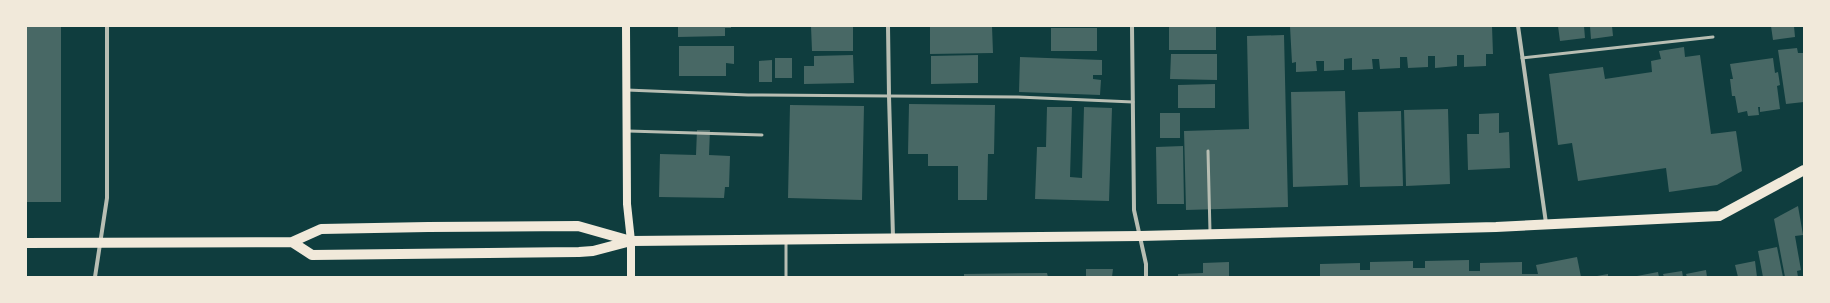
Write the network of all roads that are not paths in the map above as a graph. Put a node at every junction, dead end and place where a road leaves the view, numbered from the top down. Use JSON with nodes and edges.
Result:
{"nodes":[{"id":1,"x":107,"y":26,"type":"edge"},
{"id":2,"x":626,"y":26,"type":"edge"},
{"id":3,"x":888,"y":26,"type":"edge"},
{"id":4,"x":1132,"y":26,"type":"edge"},
{"id":5,"x":1518,"y":26,"type":"edge"},
{"id":6,"x":1713,"y":37,"type":"dead end"},
{"id":7,"x":1522,"y":58,"type":"junction"},
{"id":8,"x":626,"y":90,"type":"junction"},
{"id":9,"x":889,"y":96,"type":"junction"},
{"id":10,"x":1133,"y":102,"type":"junction"},
{"id":11,"x":626,"y":131,"type":"junction"},
{"id":12,"x":762,"y":135,"type":"dead end"},
{"id":13,"x":1208,"y":151,"type":"dead end"},
{"id":14,"x":1804,"y":170,"type":"edge"},
{"id":15,"x":1546,"y":224,"type":"junction"},
{"id":16,"x":1210,"y":234,"type":"junction"},
{"id":17,"x":1140,"y":236,"type":"junction"},
{"id":18,"x":894,"y":240,"type":"junction"},
{"id":19,"x":631,"y":241,"type":"junction"},
{"id":20,"x":786,"y":241,"type":"junction"},
{"id":21,"x":100,"y":242,"type":"junction"},
{"id":22,"x":292,"y":242,"type":"junction"},
{"id":23,"x":26,"y":243,"type":"edge"},
{"id":24,"x":95,"y":277,"type":"edge"},
{"id":25,"x":631,"y":277,"type":"edge"},
{"id":26,"x":786,"y":277,"type":"edge"},
{"id":27,"x":1146,"y":277,"type":"edge"}],
"edges":[{"from":1,"to":21,"type":"street"},
{"from":2,"to":8,"type":"main road"},
{"from":3,"to":9,"type":"street"},
{"from":4,"to":10,"type":"street"},
{"from":5,"to":7,"type":"street"},
{"from":6,"to":7,"type":"lane"},
{"from":7,"to":15,"type":"street"},
{"from":8,"to":9,"type":"lane"},
{"from":8,"to":11,"type":"main road"},
{"from":9,"to":10,"type":"lane"},
{"from":9,"to":18,"type":"street"},
{"from":10,"to":17,"type":"street"},
{"from":11,"to":12,"type":"lane"},
{"from":11,"to":19,"type":"main road"},
{"from":13,"to":16,"type":"lane"},
{"from":14,"to":15,"type":"main road"},
{"from":15,"to":16,"type":"main road"},
{"from":16,"to":17,"type":"main road"},
{"from":17,"to":18,"type":"main road"},
{"from":17,"to":27,"type":"street"},
{"from":18,"to":20,"type":"main road"},
{"from":19,"to":20,"type":"main road"},
{"from":19,"to":22,"type":"main road"},
{"from":19,"to":22,"type":"main road"},
{"from":19,"to":25,"type":"main road"},
{"from":20,"to":26,"type":"lane"},
{"from":21,"to":22,"type":"main road"},
{"from":21,"to":23,"type":"main road"},
{"from":21,"to":24,"type":"street"}]}
